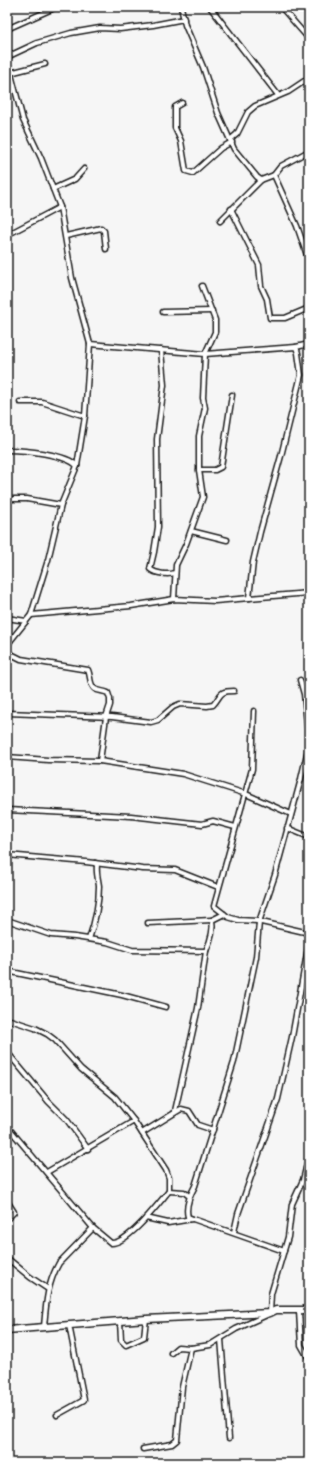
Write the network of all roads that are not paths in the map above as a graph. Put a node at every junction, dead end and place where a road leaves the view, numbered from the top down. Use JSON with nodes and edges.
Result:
{"nodes":[{"id":1,"x":181,"y":7,"type":"edge"},
{"id":2,"x":210,"y":7,"type":"edge"},
{"id":3,"x":281,"y":7,"type":"edge"},
{"id":4,"x":52,"y":9,"type":"dead end"},
{"id":5,"x":184,"y":19,"type":"junction"},
{"id":6,"x":7,"y":29,"type":"edge"},
{"id":7,"x":309,"y":40,"type":"edge"},
{"id":8,"x":7,"y":58,"type":"edge"},
{"id":9,"x":45,"y":64,"type":"dead end"},
{"id":10,"x":10,"y":73,"type":"junction"},
{"id":11,"x":309,"y":78,"type":"edge"},
{"id":12,"x":278,"y":95,"type":"junction"},
{"id":13,"x":182,"y":103,"type":"dead end"},
{"id":14,"x":231,"y":141,"type":"junction"},
{"id":15,"x":309,"y":151,"type":"edge"},
{"id":16,"x":84,"y":169,"type":"dead end"},
{"id":17,"x":274,"y":175,"type":"junction"},
{"id":18,"x":261,"y":180,"type":"junction"},
{"id":19,"x":52,"y":189,"type":"junction"},
{"id":20,"x":60,"y":207,"type":"junction"},
{"id":21,"x":231,"y":209,"type":"junction"},
{"id":22,"x":220,"y":221,"type":"dead end"},
{"id":23,"x":7,"y":235,"type":"edge"},
{"id":24,"x":66,"y":236,"type":"junction"},
{"id":25,"x":106,"y":249,"type":"dead end"},
{"id":26,"x":309,"y":261,"type":"edge"},
{"id":27,"x":202,"y":286,"type":"dead end"},
{"id":28,"x":309,"y":308,"type":"edge"},
{"id":29,"x":212,"y":311,"type":"junction"},
{"id":30,"x":163,"y":312,"type":"dead end"},
{"id":31,"x":90,"y":344,"type":"junction"},
{"id":32,"x":309,"y":344,"type":"edge"},
{"id":33,"x":296,"y":347,"type":"junction"},
{"id":34,"x":161,"y":350,"type":"junction"},
{"id":35,"x":204,"y":354,"type":"junction"},
{"id":36,"x":232,"y":395,"type":"dead end"},
{"id":37,"x":20,"y":402,"type":"dead end"},
{"id":38,"x":84,"y":416,"type":"junction"},
{"id":39,"x":7,"y":450,"type":"edge"},
{"id":40,"x":77,"y":466,"type":"junction"},
{"id":41,"x":199,"y":470,"type":"junction"},
{"id":42,"x":7,"y":499,"type":"edge"},
{"id":43,"x":61,"y":505,"type":"junction"},
{"id":44,"x":191,"y":532,"type":"junction"},
{"id":45,"x":227,"y":540,"type":"dead end"},
{"id":46,"x":175,"y":573,"type":"junction"},
{"id":47,"x":309,"y":593,"type":"edge"},
{"id":48,"x":249,"y":598,"type":"junction"},
{"id":49,"x":174,"y":599,"type":"junction"},
{"id":50,"x":31,"y":615,"type":"junction"},
{"id":51,"x":7,"y":618,"type":"edge"},
{"id":52,"x":26,"y":621,"type":"junction"},
{"id":53,"x":7,"y":645,"type":"edge"},
{"id":54,"x":7,"y":652,"type":"edge"},
{"id":55,"x":300,"y":680,"type":"dead end"},
{"id":56,"x":234,"y":691,"type":"dead end"},
{"id":57,"x":254,"y":711,"type":"dead end"},
{"id":58,"x":7,"y":713,"type":"edge"},
{"id":59,"x":106,"y":717,"type":"junction"},
{"id":60,"x":309,"y":744,"type":"edge"},
{"id":61,"x":7,"y":757,"type":"edge"},
{"id":62,"x":100,"y":761,"type":"junction"},
{"id":63,"x":246,"y":794,"type":"junction"},
{"id":64,"x":7,"y":810,"type":"edge"},
{"id":65,"x":291,"y":814,"type":"junction"},
{"id":66,"x":235,"y":827,"type":"junction"},
{"id":67,"x":287,"y":828,"type":"junction"},
{"id":68,"x":309,"y":837,"type":"edge"},
{"id":69,"x":7,"y":855,"type":"edge"},
{"id":70,"x":95,"y":863,"type":"junction"},
{"id":71,"x":218,"y":887,"type":"junction"},
{"id":72,"x":224,"y":914,"type":"junction"},
{"id":73,"x":7,"y":920,"type":"edge"},
{"id":74,"x":212,"y":920,"type":"junction"},
{"id":75,"x":259,"y":922,"type":"junction"},
{"id":76,"x":148,"y":923,"type":"dead end"},
{"id":77,"x":309,"y":933,"type":"edge"},
{"id":78,"x":89,"y":939,"type":"junction"},
{"id":79,"x":309,"y":942,"type":"edge"},
{"id":80,"x":206,"y":951,"type":"junction"},
{"id":81,"x":7,"y":971,"type":"edge"},
{"id":82,"x":166,"y":1007,"type":"dead end"},
{"id":83,"x":7,"y":1019,"type":"edge"},
{"id":84,"x":7,"y":1052,"type":"edge"},
{"id":85,"x":175,"y":1111,"type":"junction"},
{"id":86,"x":134,"y":1121,"type":"junction"},
{"id":87,"x":7,"y":1126,"type":"edge"},
{"id":88,"x":213,"y":1130,"type":"junction"},
{"id":89,"x":142,"y":1133,"type":"junction"},
{"id":90,"x":88,"y":1149,"type":"junction"},
{"id":91,"x":309,"y":1156,"type":"edge"},
{"id":92,"x":46,"y":1172,"type":"junction"},
{"id":93,"x":169,"y":1191,"type":"junction"},
{"id":94,"x":190,"y":1196,"type":"junction"},
{"id":95,"x":7,"y":1201,"type":"edge"},
{"id":96,"x":146,"y":1218,"type":"junction"},
{"id":97,"x":192,"y":1218,"type":"junction"},
{"id":98,"x":7,"y":1219,"type":"edge"},
{"id":99,"x":93,"y":1228,"type":"junction"},
{"id":100,"x":234,"y":1232,"type":"junction"},
{"id":101,"x":284,"y":1251,"type":"junction"},
{"id":102,"x":7,"y":1258,"type":"edge"},
{"id":103,"x":48,"y":1289,"type":"junction"},
{"id":104,"x":309,"y":1294,"type":"edge"},
{"id":105,"x":308,"y":1310,"type":"edge"},
{"id":106,"x":273,"y":1311,"type":"junction"},
{"id":107,"x":299,"y":1311,"type":"junction"},
{"id":108,"x":146,"y":1319,"type":"junction"},
{"id":109,"x":120,"y":1321,"type":"junction"},
{"id":110,"x":69,"y":1325,"type":"junction"},
{"id":111,"x":44,"y":1327,"type":"junction"},
{"id":112,"x":7,"y":1330,"type":"edge"},
{"id":113,"x":221,"y":1339,"type":"junction"},
{"id":114,"x":191,"y":1348,"type":"junction"},
{"id":115,"x":171,"y":1352,"type":"dead end"},
{"id":116,"x":309,"y":1359,"type":"edge"},
{"id":117,"x":57,"y":1415,"type":"dead end"},
{"id":118,"x":229,"y":1438,"type":"dead end"},
{"id":119,"x":143,"y":1449,"type":"dead end"}],
"edges":[{"from":1,"to":5,"type":"street"},
{"from":2,"to":12,"type":"street"},
{"from":3,"to":7,"type":"street"},
{"from":4,"to":6,"type":"street"},
{"from":5,"to":8,"type":"street"},
{"from":5,"to":14,"type":"street"},
{"from":8,"to":10,"type":"street"},
{"from":9,"to":10,"type":"street"},
{"from":10,"to":19,"type":"street"},
{"from":11,"to":12,"type":"street"},
{"from":12,"to":14,"type":"street"},
{"from":13,"to":14,"type":"street"},
{"from":14,"to":18,"type":"street"},
{"from":15,"to":17,"type":"street"},
{"from":16,"to":19,"type":"street"},
{"from":17,"to":18,"type":"street"},
{"from":17,"to":26,"type":"street"},
{"from":18,"to":21,"type":"street"},
{"from":19,"to":20,"type":"street"},
{"from":20,"to":23,"type":"street"},
{"from":20,"to":24,"type":"street"},
{"from":21,"to":22,"type":"street"},
{"from":21,"to":28,"type":"street"},
{"from":24,"to":25,"type":"street"},
{"from":24,"to":31,"type":"street"},
{"from":27,"to":29,"type":"street"},
{"from":29,"to":30,"type":"street"},
{"from":29,"to":35,"type":"street"},
{"from":31,"to":34,"type":"street"},
{"from":31,"to":38,"type":"street"},
{"from":32,"to":33,"type":"street"},
{"from":33,"to":35,"type":"street"},
{"from":33,"to":48,"type":"street"},
{"from":34,"to":35,"type":"street"},
{"from":34,"to":46,"type":"street"},
{"from":35,"to":41,"type":"street"},
{"from":36,"to":41,"type":"street"},
{"from":37,"to":38,"type":"street"},
{"from":38,"to":40,"type":"street"},
{"from":39,"to":40,"type":"street"},
{"from":40,"to":43,"type":"street"},
{"from":41,"to":44,"type":"street"},
{"from":42,"to":43,"type":"street"},
{"from":43,"to":50,"type":"street"},
{"from":44,"to":45,"type":"street"},
{"from":44,"to":46,"type":"street"},
{"from":46,"to":49,"type":"street"},
{"from":47,"to":48,"type":"street"},
{"from":48,"to":49,"type":"street"},
{"from":49,"to":50,"type":"street"},
{"from":50,"to":52,"type":"street"},
{"from":51,"to":52,"type":"street"},
{"from":52,"to":53,"type":"street"},
{"from":54,"to":59,"type":"street"},
{"from":55,"to":60,"type":"street"},
{"from":56,"to":59,"type":"street"},
{"from":57,"to":63,"type":"street"},
{"from":58,"to":59,"type":"street"},
{"from":59,"to":62,"type":"street"},
{"from":60,"to":65,"type":"street"},
{"from":61,"to":62,"type":"street"},
{"from":62,"to":63,"type":"street"},
{"from":63,"to":65,"type":"street"},
{"from":63,"to":66,"type":"street"},
{"from":64,"to":66,"type":"street"},
{"from":65,"to":67,"type":"street"},
{"from":66,"to":71,"type":"street"},
{"from":67,"to":68,"type":"street"},
{"from":67,"to":75,"type":"street"},
{"from":69,"to":70,"type":"street"},
{"from":70,"to":71,"type":"street"},
{"from":70,"to":78,"type":"street"},
{"from":71,"to":72,"type":"street"},
{"from":72,"to":74,"type":"street"},
{"from":72,"to":75,"type":"street"},
{"from":73,"to":78,"type":"street"},
{"from":74,"to":76,"type":"street"},
{"from":74,"to":80,"type":"street"},
{"from":75,"to":77,"type":"street"},
{"from":75,"to":88,"type":"street"},
{"from":78,"to":80,"type":"street"},
{"from":79,"to":100,"type":"street"},
{"from":80,"to":85,"type":"street"},
{"from":81,"to":82,"type":"street"},
{"from":83,"to":86,"type":"street"},
{"from":84,"to":90,"type":"street"},
{"from":85,"to":88,"type":"street"},
{"from":85,"to":89,"type":"street"},
{"from":86,"to":89,"type":"street"},
{"from":86,"to":90,"type":"street"},
{"from":87,"to":92,"type":"street"},
{"from":88,"to":94,"type":"street"},
{"from":89,"to":93,"type":"street"},
{"from":90,"to":92,"type":"street"},
{"from":91,"to":101,"type":"street"},
{"from":92,"to":99,"type":"street"},
{"from":93,"to":94,"type":"street"},
{"from":93,"to":96,"type":"street"},
{"from":94,"to":97,"type":"street"},
{"from":95,"to":98,"type":"street"},
{"from":96,"to":97,"type":"street"},
{"from":96,"to":99,"type":"street"},
{"from":97,"to":100,"type":"street"},
{"from":99,"to":103,"type":"street"},
{"from":100,"to":101,"type":"street"},
{"from":101,"to":106,"type":"street"},
{"from":102,"to":103,"type":"street"},
{"from":103,"to":111,"type":"street"},
{"from":104,"to":105,"type":"street"},
{"from":105,"to":107,"type":"main road"},
{"from":106,"to":107,"type":"main road"},
{"from":106,"to":108,"type":"main road"},
{"from":106,"to":113,"type":"street"},
{"from":107,"to":116,"type":"street"},
{"from":108,"to":109,"type":"main road"},
{"from":108,"to":109,"type":"street"},
{"from":109,"to":110,"type":"main road"},
{"from":110,"to":111,"type":"main road"},
{"from":110,"to":117,"type":"street"},
{"from":111,"to":112,"type":"main road"},
{"from":113,"to":114,"type":"street"},
{"from":113,"to":118,"type":"street"},
{"from":114,"to":115,"type":"street"},
{"from":114,"to":119,"type":"street"}]}
